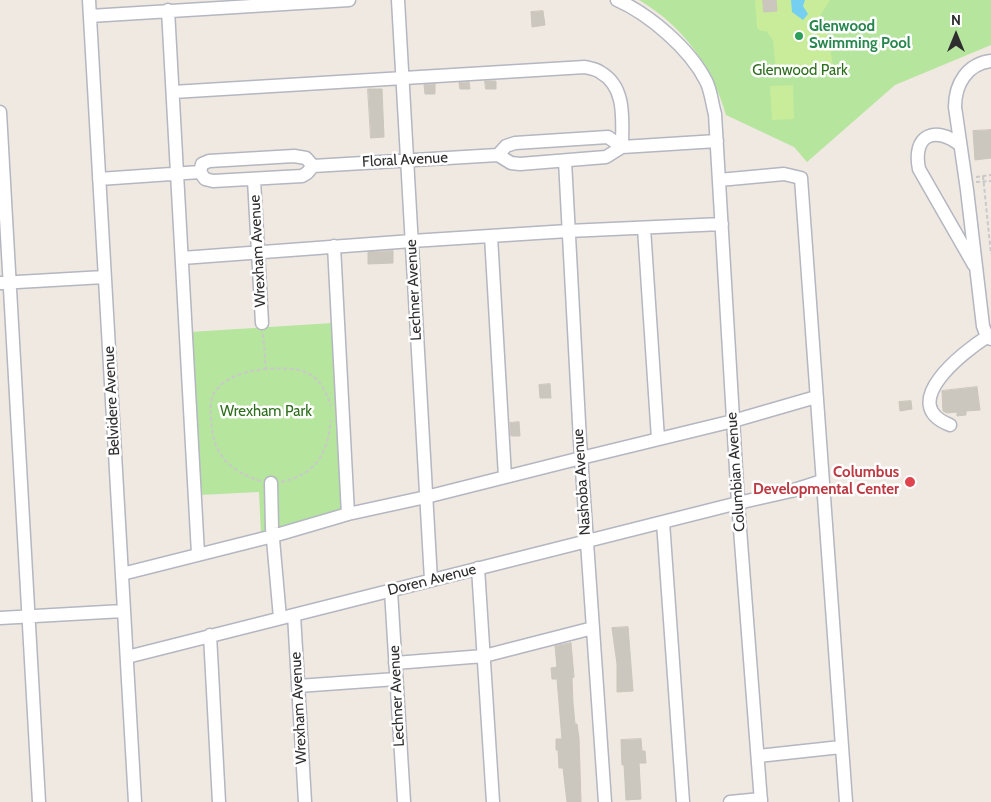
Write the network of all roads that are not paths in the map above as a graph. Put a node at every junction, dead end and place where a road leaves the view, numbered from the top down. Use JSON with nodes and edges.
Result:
{"nodes":[{"id":1,"x":89,"y":0,"type":"edge"},
{"id":2,"x":348,"y":0,"type":"edge"},
{"id":3,"x":398,"y":0,"type":"edge"},
{"id":4,"x":617,"y":0,"type":"edge"},
{"id":5,"x":168,"y":10,"type":"junction"},
{"id":6,"x":90,"y":16,"type":"junction"},
{"id":7,"x":991,"y":61,"type":"edge"},
{"id":8,"x":403,"y":77,"type":"junction"},
{"id":9,"x":172,"y":92,"type":"junction"},
{"id":10,"x":0,"y":112,"type":"edge"},
{"id":11,"x":717,"y":141,"type":"junction"},
{"id":12,"x":960,"y":145,"type":"junction"},
{"id":13,"x":622,"y":147,"type":"junction"},
{"id":14,"x":498,"y":155,"type":"junction"},
{"id":15,"x":407,"y":160,"type":"junction"},
{"id":16,"x":565,"y":161,"type":"junction"},
{"id":17,"x":313,"y":166,"type":"junction"},
{"id":18,"x":200,"y":172,"type":"junction"},
{"id":19,"x":178,"y":174,"type":"junction"},
{"id":20,"x":99,"y":179,"type":"junction"},
{"id":21,"x":254,"y":180,"type":"junction"},
{"id":22,"x":719,"y":180,"type":"junction"},
{"id":23,"x":722,"y":224,"type":"junction"},
{"id":24,"x":644,"y":228,"type":"junction"},
{"id":25,"x":568,"y":231,"type":"junction"},
{"id":26,"x":491,"y":236,"type":"junction"},
{"id":27,"x":412,"y":241,"type":"junction"},
{"id":28,"x":334,"y":246,"type":"junction"},
{"id":29,"x":258,"y":252,"type":"junction"},
{"id":30,"x":182,"y":258,"type":"junction"},
{"id":31,"x":976,"y":269,"type":"junction"},
{"id":32,"x":104,"y":277,"type":"junction"},
{"id":33,"x":5,"y":282,"type":"edge"},
{"id":34,"x":262,"y":323,"type":"road end"},
{"id":35,"x":989,"y":338,"type":"edge"},
{"id":36,"x":816,"y":397,"type":"junction"},
{"id":37,"x":733,"y":421,"type":"junction"},
{"id":38,"x":950,"y":425,"type":"dead end"},
{"id":39,"x":658,"y":439,"type":"junction"},
{"id":40,"x":581,"y":458,"type":"junction"},
{"id":41,"x":505,"y":477,"type":"junction"},
{"id":42,"x":822,"y":481,"type":"junction"},
{"id":43,"x":271,"y":483,"type":"road end"},
{"id":44,"x":426,"y":498,"type":"junction"},
{"id":45,"x":738,"y":503,"type":"junction"},
{"id":46,"x":348,"y":514,"type":"junction"},
{"id":47,"x":663,"y":522,"type":"junction"},
{"id":48,"x":273,"y":536,"type":"junction"},
{"id":49,"x":586,"y":541,"type":"junction"},
{"id":50,"x":198,"y":554,"type":"junction"},
{"id":51,"x":478,"y":568,"type":"junction"},
{"id":52,"x":122,"y":574,"type":"junction"},
{"id":53,"x":431,"y":580,"type":"junction"},
{"id":54,"x":391,"y":591,"type":"junction"},
{"id":55,"x":123,"y":611,"type":"junction"},
{"id":56,"x":294,"y":615,"type":"junction"},
{"id":57,"x":29,"y":616,"type":"junction"},
{"id":58,"x":0,"y":618,"type":"edge"},
{"id":59,"x":280,"y":618,"type":"junction"},
{"id":60,"x":593,"y":628,"type":"junction"},
{"id":61,"x":210,"y":636,"type":"junction"},
{"id":62,"x":484,"y":656,"type":"junction"},
{"id":63,"x":126,"y":657,"type":"junction"},
{"id":64,"x":395,"y":663,"type":"junction"},
{"id":65,"x":396,"y":679,"type":"junction"},
{"id":66,"x":298,"y":686,"type":"junction"},
{"id":67,"x":841,"y":747,"type":"junction"},
{"id":68,"x":758,"y":756,"type":"junction"},
{"id":69,"x":761,"y":801,"type":"edge"},
{"id":70,"x":39,"y":802,"type":"edge"},
{"id":71,"x":135,"y":802,"type":"edge"},
{"id":72,"x":219,"y":802,"type":"edge"},
{"id":73,"x":305,"y":802,"type":"edge"},
{"id":74,"x":404,"y":802,"type":"edge"},
{"id":75,"x":492,"y":802,"type":"edge"},
{"id":76,"x":605,"y":802,"type":"edge"},
{"id":77,"x":683,"y":802,"type":"edge"},
{"id":78,"x":730,"y":802,"type":"edge"},
{"id":79,"x":846,"y":802,"type":"edge"}],
"edges":[{"from":1,"to":6,"type":"street","name":"Belvidere Avenue"},
{"from":2,"to":5,"type":"street"},
{"from":3,"to":8,"type":"street","name":"Lechner Avenue"},
{"from":4,"to":11,"type":"street","name":"Columbian Avenue"},
{"from":5,"to":6,"type":"street"},
{"from":5,"to":9,"type":"street"},
{"from":6,"to":20,"type":"street","name":"Belvidere Avenue"},
{"from":7,"to":12,"type":"street"},
{"from":8,"to":9,"type":"street"},
{"from":8,"to":13,"type":"street"},
{"from":8,"to":15,"type":"street","name":"Lechner Avenue"},
{"from":9,"to":19,"type":"street"},
{"from":10,"to":33,"type":"street"},
{"from":11,"to":13,"type":"street","name":"Floral Avenue"},
{"from":11,"to":22,"type":"street","name":"Columbian Avenue"},
{"from":12,"to":31,"type":"street"},
{"from":12,"to":31,"type":"street"},
{"from":13,"to":14,"type":"street","name":"Floral Avenue"},
{"from":13,"to":16,"type":"street","name":"Floral Avenue"},
{"from":14,"to":15,"type":"street","name":"Floral Avenue"},
{"from":14,"to":16,"type":"street","name":"Floral Avenue"},
{"from":15,"to":17,"type":"street","name":"Floral Avenue"},
{"from":15,"to":27,"type":"street","name":"Lechner Avenue"},
{"from":16,"to":25,"type":"street","name":"Nashoba Avenue"},
{"from":17,"to":18,"type":"street","name":"Floral Avenue"},
{"from":17,"to":21,"type":"street","name":"Floral Avenue"},
{"from":18,"to":19,"type":"street","name":"Floral Avenue"},
{"from":18,"to":21,"type":"street","name":"Floral Avenue"},
{"from":19,"to":20,"type":"street","name":"Floral Avenue"},
{"from":19,"to":30,"type":"street"},
{"from":20,"to":32,"type":"street","name":"Belvidere Avenue"},
{"from":21,"to":29,"type":"street","name":"Wrexham Avenue"},
{"from":22,"to":23,"type":"street","name":"Columbian Avenue"},
{"from":22,"to":36,"type":"street"},
{"from":23,"to":24,"type":"street"},
{"from":23,"to":37,"type":"street","name":"Columbian Avenue"},
{"from":24,"to":25,"type":"street"},
{"from":24,"to":39,"type":"street"},
{"from":25,"to":26,"type":"street"},
{"from":25,"to":40,"type":"street","name":"Nashoba Avenue"},
{"from":26,"to":27,"type":"street"},
{"from":26,"to":41,"type":"street"},
{"from":27,"to":28,"type":"street"},
{"from":27,"to":44,"type":"street","name":"Lechner Avenue"},
{"from":28,"to":29,"type":"street"},
{"from":28,"to":46,"type":"street"},
{"from":29,"to":30,"type":"street"},
{"from":29,"to":34,"type":"street","name":"Wrexham Avenue"},
{"from":30,"to":50,"type":"street"},
{"from":31,"to":35,"type":"street"},
{"from":32,"to":33,"type":"street"},
{"from":32,"to":52,"type":"street","name":"Belvidere Avenue"},
{"from":33,"to":57,"type":"street"},
{"from":35,"to":38,"type":"street"},
{"from":36,"to":37,"type":"street"},
{"from":36,"to":42,"type":"street"},
{"from":37,"to":39,"type":"street"},
{"from":37,"to":45,"type":"street","name":"Columbian Avenue"},
{"from":39,"to":40,"type":"street"},
{"from":40,"to":41,"type":"street"},
{"from":40,"to":49,"type":"street","name":"Nashoba Avenue"},
{"from":41,"to":44,"type":"street"},
{"from":42,"to":45,"type":"street","name":"Doren Avenue"},
{"from":42,"to":67,"type":"street"},
{"from":43,"to":48,"type":"street"},
{"from":44,"to":46,"type":"street"},
{"from":44,"to":53,"type":"street","name":"Lechner Avenue"},
{"from":45,"to":47,"type":"street","name":"Doren Avenue"},
{"from":45,"to":68,"type":"street","name":"Columbian Avenue"},
{"from":46,"to":48,"type":"street"},
{"from":47,"to":49,"type":"street","name":"Doren Avenue"},
{"from":47,"to":77,"type":"street"},
{"from":48,"to":50,"type":"street"},
{"from":48,"to":59,"type":"street"},
{"from":49,"to":51,"type":"street","name":"Doren Avenue"},
{"from":49,"to":60,"type":"street","name":"Nashoba Avenue"},
{"from":50,"to":52,"type":"street"},
{"from":51,"to":53,"type":"street","name":"Doren Avenue"},
{"from":51,"to":62,"type":"street"},
{"from":52,"to":55,"type":"street","name":"Belvidere Avenue"},
{"from":53,"to":54,"type":"street","name":"Doren Avenue"},
{"from":54,"to":56,"type":"street","name":"Doren Avenue"},
{"from":54,"to":64,"type":"street","name":"Lechner Avenue"},
{"from":55,"to":57,"type":"street"},
{"from":55,"to":63,"type":"street","name":"Belvidere Avenue"},
{"from":56,"to":59,"type":"street","name":"Doren Avenue"},
{"from":56,"to":66,"type":"street","name":"Wrexham Avenue"},
{"from":57,"to":58,"type":"street"},
{"from":57,"to":70,"type":"street"},
{"from":59,"to":61,"type":"street","name":"Doren Avenue"},
{"from":60,"to":62,"type":"street"},
{"from":60,"to":76,"type":"street","name":"Nashoba Avenue"},
{"from":61,"to":63,"type":"street","name":"Doren Avenue"},
{"from":61,"to":72,"type":"street"},
{"from":62,"to":64,"type":"street"},
{"from":62,"to":75,"type":"street"},
{"from":63,"to":71,"type":"street","name":"Belvidere Avenue"},
{"from":64,"to":65,"type":"street","name":"Lechner Avenue"},
{"from":65,"to":66,"type":"street"},
{"from":65,"to":74,"type":"street","name":"Lechner Avenue"},
{"from":66,"to":73,"type":"street","name":"Wrexham Avenue"},
{"from":67,"to":68,"type":"street"},
{"from":67,"to":79,"type":"street"},
{"from":68,"to":69,"type":"street","name":"Columbian Avenue"},
{"from":69,"to":78,"type":"street"}]}
